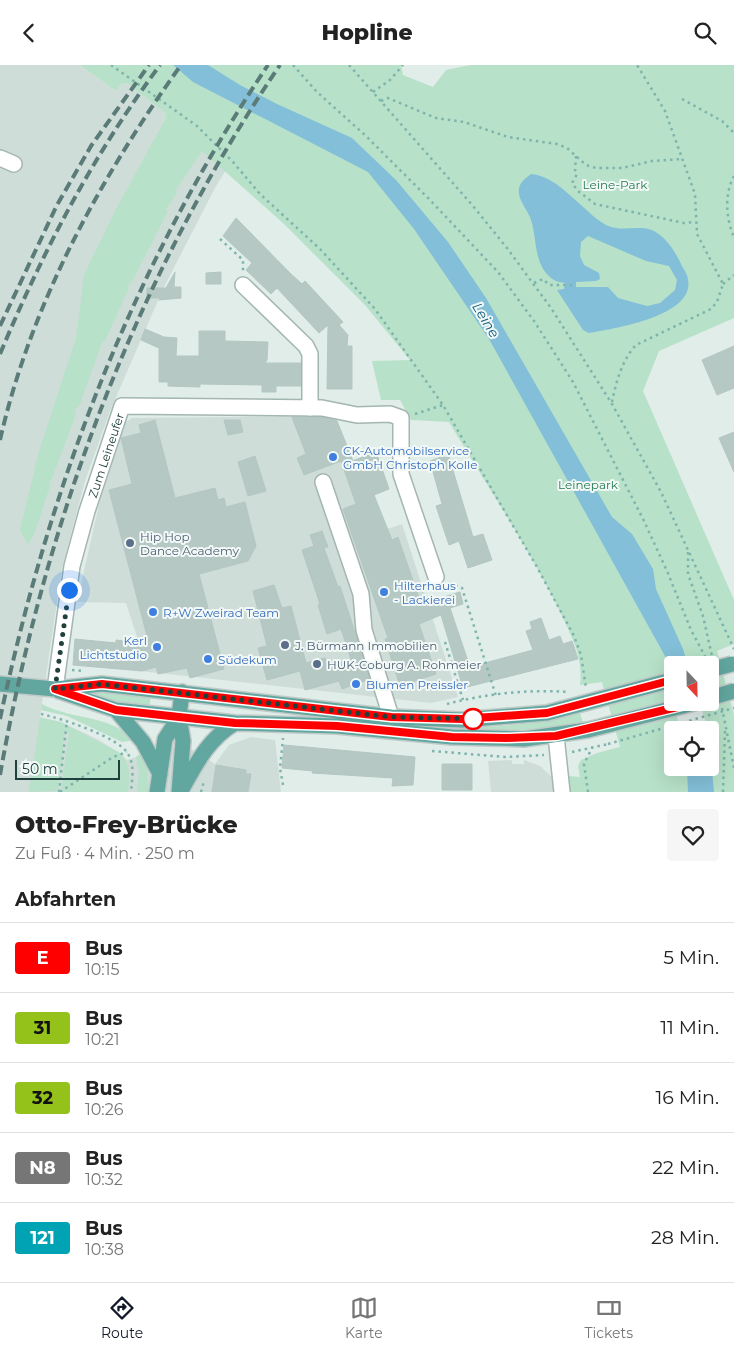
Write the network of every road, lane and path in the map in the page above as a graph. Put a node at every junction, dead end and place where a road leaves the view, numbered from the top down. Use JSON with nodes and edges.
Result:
{"nodes":[{"id":1,"x":111,"y":65,"type":"edge"},
{"id":2,"x":293,"y":65,"type":"edge"},
{"id":3,"x":349,"y":65,"type":"edge"},
{"id":4,"x":402,"y":65,"type":"edge"},
{"id":5,"x":637,"y":65,"type":"edge"},
{"id":6,"x":374,"y":92,"type":"junction"},
{"id":7,"x":682,"y":99,"type":"dead end"},
{"id":8,"x":381,"y":101,"type":"junction"},
{"id":9,"x":734,"y":133,"type":"edge"},
{"id":10,"x":576,"y":156,"type":"junction"},
{"id":11,"x":682,"y":159,"type":"junction"},
{"id":12,"x":734,"y":176,"type":"edge"},
{"id":13,"x":694,"y":222,"type":"junction"},
{"id":14,"x":734,"y":237,"type":"edge"},
{"id":15,"x":220,"y":239,"type":"dead end"},
{"id":16,"x":734,"y":275,"type":"edge"},
{"id":17,"x":533,"y":283,"type":"junction"},
{"id":18,"x":723,"y":284,"type":"junction"},
{"id":19,"x":243,"y":285,"type":"joint"},
{"id":20,"x":576,"y":285,"type":"dead end"},
{"id":21,"x":615,"y":387,"type":"junction"},
{"id":22,"x":605,"y":392,"type":"junction"},
{"id":23,"x":612,"y":404,"type":"junction"},
{"id":24,"x":443,"y":405,"type":"junction"},
{"id":25,"x":310,"y":408,"type":"junction"},
{"id":26,"x":401,"y":418,"type":"junction"},
{"id":27,"x":323,"y":482,"type":"dead end"},
{"id":28,"x":688,"y":551,"type":"junction"},
{"id":29,"x":436,"y":577,"type":"joint"},
{"id":30,"x":445,"y":642,"type":"dead end"},
{"id":31,"x":704,"y":656,"type":"edge"},
{"id":32,"x":710,"y":656,"type":"edge"},
{"id":33,"x":733,"y":659,"type":"edge"},
{"id":34,"x":719,"y":663,"type":"edge"},
{"id":35,"x":664,"y":681,"type":"edge"},
{"id":36,"x":0,"y":684,"type":"edge"},
{"id":37,"x":55,"y":689,"type":"junction"},
{"id":38,"x":734,"y":691,"type":"edge"},
{"id":39,"x":182,"y":692,"type":"junction"},
{"id":40,"x":570,"y":692,"type":"dead end"},
{"id":41,"x":592,"y":694,"type":"junction"},
{"id":42,"x":496,"y":695,"type":"junction"},
{"id":43,"x":463,"y":700,"type":"junction"},
{"id":44,"x":719,"y":700,"type":"edge"},
{"id":45,"x":440,"y":706,"type":"dead end"},
{"id":46,"x":734,"y":708,"type":"edge"},
{"id":47,"x":116,"y":710,"type":"junction"},
{"id":48,"x":719,"y":710,"type":"edge"},
{"id":49,"x":664,"y":711,"type":"edge"},
{"id":50,"x":41,"y":713,"type":"dead end"},
{"id":51,"x":179,"y":717,"type":"junction"},
{"id":52,"x":391,"y":717,"type":"junction"},
{"id":53,"x":67,"y":720,"type":"junction"},
{"id":54,"x":235,"y":723,"type":"junction"},
{"id":55,"x":725,"y":725,"type":"junction"},
{"id":56,"x":283,"y":736,"type":"dead end"},
{"id":57,"x":556,"y":736,"type":"junction"},
{"id":58,"x":592,"y":748,"type":"junction"},
{"id":59,"x":128,"y":752,"type":"junction"},
{"id":60,"x":559,"y":755,"type":"junction"},
{"id":61,"x":734,"y":768,"type":"edge"},
{"id":62,"x":160,"y":774,"type":"junction"},
{"id":63,"x":283,"y":785,"type":"dead end"},
{"id":64,"x":59,"y":792,"type":"edge"},
{"id":65,"x":130,"y":792,"type":"edge"},
{"id":66,"x":157,"y":792,"type":"edge"},
{"id":67,"x":180,"y":792,"type":"edge"},
{"id":68,"x":562,"y":792,"type":"edge"},
{"id":69,"x":588,"y":792,"type":"edge"},
{"id":70,"x":723,"y":792,"type":"edge"}],
"edges":[{"from":1,"to":24,"type":"path"},
{"from":2,"to":31,"type":"path"},
{"from":3,"to":6,"type":"path"},
{"from":4,"to":6,"type":"path"},
{"from":5,"to":11,"type":"path"},
{"from":6,"to":8,"type":"path"},
{"from":7,"to":9,"type":"path"},
{"from":8,"to":10,"type":"path"},
{"from":8,"to":17,"type":"path"},
{"from":10,"to":11,"type":"path"},
{"from":10,"to":13,"type":"path"},
{"from":11,"to":13,"type":"path"},
{"from":12,"to":14,"type":"path"},
{"from":13,"to":18,"type":"path"},
{"from":15,"to":19,"type":"path"},
{"from":16,"to":18,"type":"path"},
{"from":17,"to":20,"type":"path"},
{"from":17,"to":22,"type":"path"},
{"from":18,"to":21,"type":"path"},
{"from":19,"to":25,"type":"street"},
{"from":21,"to":22,"type":"path"},
{"from":21,"to":23,"type":"path"},
{"from":22,"to":23,"type":"path"},
{"from":23,"to":28,"type":"path"},
{"from":24,"to":26,"type":"path"},
{"from":24,"to":41,"type":"path"},
{"from":25,"to":26,"type":"street","name":"Zum Leineufer"},
{"from":25,"to":37,"type":"street","name":"Zum Leineufer"},
{"from":26,"to":29,"type":"street"},
{"from":27,"to":52,"type":"street"},
{"from":28,"to":32,"type":"path"},
{"from":28,"to":33,"type":"path"},
{"from":29,"to":42,"type":"path"},
{"from":30,"to":43,"type":"path"},
{"from":33,"to":34,"type":"main road","bridge":true},
{"from":35,"to":41,"type":"main road"},
{"from":36,"to":37,"type":"main road"},
{"from":37,"to":39,"type":"main road"},
{"from":37,"to":47,"type":"main road"},
{"from":38,"to":44,"type":"main road","bridge":true},
{"from":39,"to":51,"type":"main road"},
{"from":39,"to":52,"type":"main road"},
{"from":40,"to":42,"type":"path"},
{"from":41,"to":52,"type":"main road"},
{"from":42,"to":43,"type":"path"},
{"from":43,"to":45,"type":"path"},
{"from":46,"to":58,"type":"path","bridge":true},
{"from":47,"to":51,"type":"main road"},
{"from":47,"to":62,"type":"main road"},
{"from":48,"to":55,"type":"path"},
{"from":49,"to":57,"type":"main road"},
{"from":50,"to":53,"type":"path"},
{"from":51,"to":54,"type":"main road"},
{"from":51,"to":62,"type":"main road"},
{"from":51,"to":67,"type":"main road"},
{"from":53,"to":59,"type":"path"},
{"from":53,"to":64,"type":"path"},
{"from":54,"to":57,"type":"main road"},
{"from":54,"to":67,"type":"main road"},
{"from":55,"to":61,"type":"path"},
{"from":55,"to":70,"type":"path"},
{"from":56,"to":63,"type":"path"},
{"from":57,"to":60,"type":"street"},
{"from":58,"to":60,"type":"path"},
{"from":58,"to":69,"type":"path"},
{"from":59,"to":64,"type":"path"},
{"from":59,"to":65,"type":"path"},
{"from":60,"to":68,"type":"street"},
{"from":62,"to":66,"type":"main road"}]}
